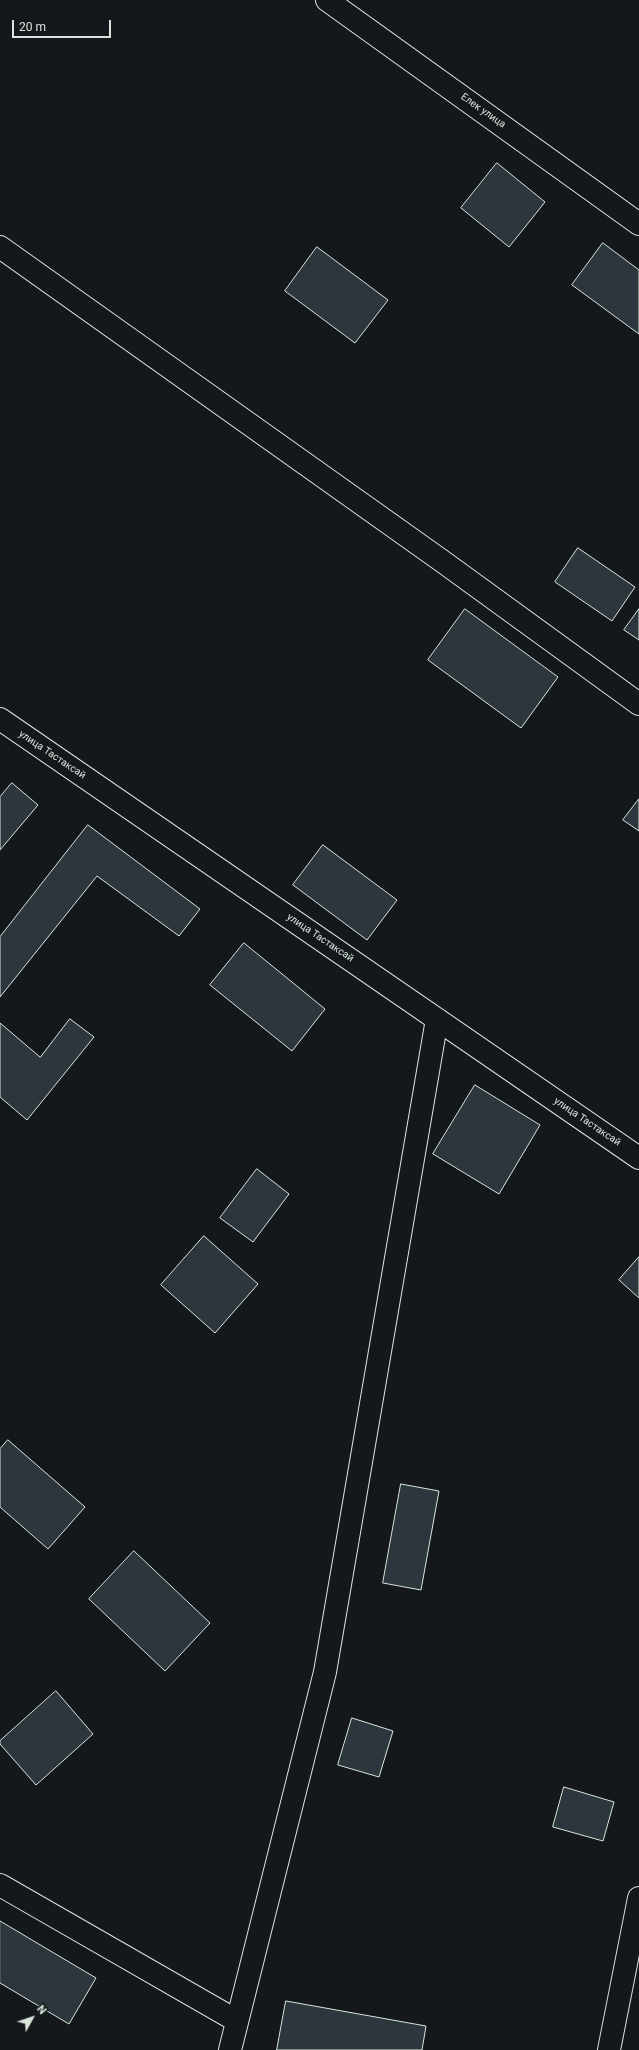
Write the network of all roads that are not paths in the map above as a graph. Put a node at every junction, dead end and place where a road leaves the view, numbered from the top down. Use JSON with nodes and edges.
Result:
{"nodes":[{"id":1,"x":327,"y":0,"type":"edge"},
{"id":2,"x":639,"y":224,"type":"edge"},
{"id":3,"x":0,"y":247,"type":"edge"},
{"id":4,"x":639,"y":704,"type":"edge"},
{"id":5,"x":0,"y":720,"type":"edge"},
{"id":6,"x":437,"y":1019,"type":"junction"},
{"id":7,"x":639,"y":1158,"type":"edge"},
{"id":8,"x":0,"y":1885,"type":"edge"},
{"id":9,"x":639,"y":1898,"type":"edge"},
{"id":10,"x":237,"y":2021,"type":"junction"},
{"id":11,"x":230,"y":2050,"type":"edge"},
{"id":12,"x":609,"y":2050,"type":"edge"}],
"edges":[{"from":1,"to":2,"type":"street","name":"Елек улица"},
{"from":3,"to":4,"type":"street"},
{"from":5,"to":6,"type":"street","name":"улица Тастаксай"},
{"from":6,"to":7,"type":"street","name":"улица Тастаксай"},
{"from":6,"to":10,"type":"street"},
{"from":8,"to":10,"type":"street"},
{"from":9,"to":12,"type":"street"},
{"from":10,"to":11,"type":"street"}]}
